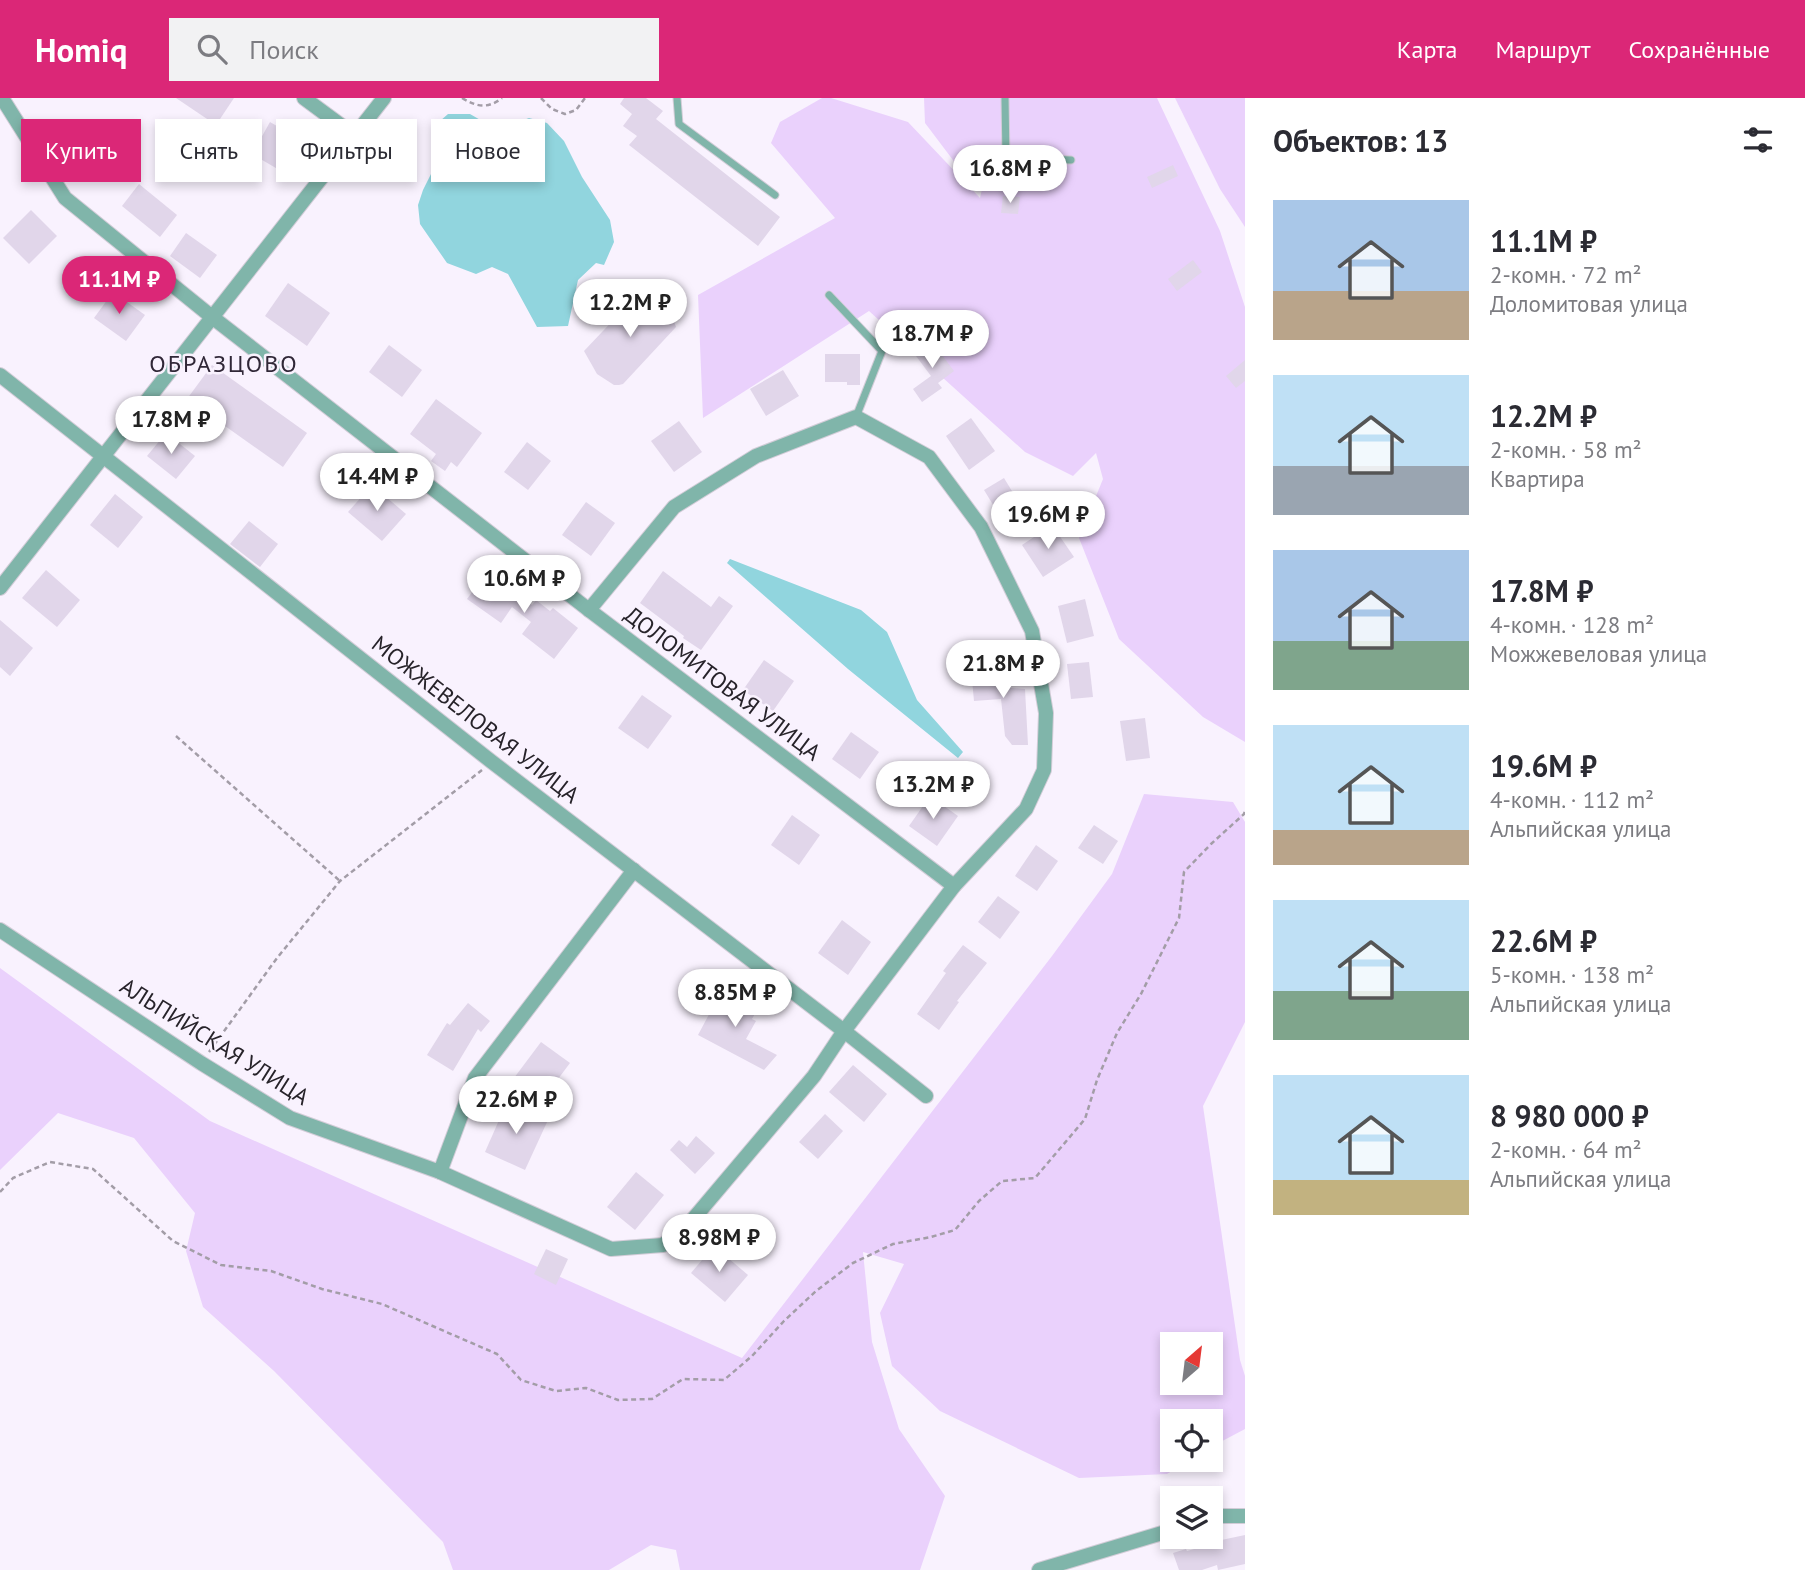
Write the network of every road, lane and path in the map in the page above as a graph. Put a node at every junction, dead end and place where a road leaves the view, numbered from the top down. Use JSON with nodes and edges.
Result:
{"nodes":[{"id":1,"x":2,"y":98,"type":"edge"},
{"id":2,"x":304,"y":98,"type":"edge"},
{"id":3,"x":384,"y":98,"type":"edge"},
{"id":4,"x":462,"y":98,"type":"edge"},
{"id":5,"x":502,"y":98,"type":"edge"},
{"id":6,"x":541,"y":98,"type":"edge"},
{"id":7,"x":585,"y":98,"type":"edge"},
{"id":8,"x":677,"y":98,"type":"edge"},
{"id":9,"x":1004,"y":98,"type":"edge"},
{"id":10,"x":333,"y":119,"type":"edge"},
{"id":11,"x":368,"y":119,"type":"edge"},
{"id":12,"x":1071,"y":160,"type":"dead end"},
{"id":13,"x":318,"y":182,"type":"edge"},
{"id":14,"x":775,"y":195,"type":"dead end"},
{"id":15,"x":829,"y":295,"type":"dead end"},
{"id":16,"x":212,"y":317,"type":"junction"},
{"id":17,"x":0,"y":375,"type":"edge"},
{"id":18,"x":856,"y":417,"type":"junction"},
{"id":19,"x":104,"y":456,"type":"junction"},
{"id":20,"x":0,"y":588,"type":"edge"},
{"id":21,"x":589,"y":610,"type":"junction"},
{"id":22,"x":176,"y":736,"type":"dead end"},
{"id":23,"x":492,"y":762,"type":"junction"},
{"id":24,"x":634,"y":870,"type":"junction"},
{"id":25,"x":340,"y":881,"type":"junction"},
{"id":26,"x":954,"y":886,"type":"junction"},
{"id":27,"x":0,"y":930,"type":"edge"},
{"id":28,"x":844,"y":1031,"type":"junction"},
{"id":29,"x":201,"y":1063,"type":"junction"},
{"id":30,"x":926,"y":1096,"type":"dead end"},
{"id":31,"x":440,"y":1172,"type":"junction"},
{"id":32,"x":1245,"y":1516,"type":"edge"},
{"id":33,"x":1223,"y":1517,"type":"edge"},
{"id":34,"x":1160,"y":1534,"type":"edge"},
{"id":35,"x":1039,"y":1570,"type":"edge"}],
"edges":[{"from":1,"to":16,"type":"street","name":"ДОЛОМИТОВАЯ УЛИЦА"},
{"from":2,"to":10,"type":"street"},
{"from":3,"to":11,"type":"street"},
{"from":4,"to":5,"type":"path"},
{"from":6,"to":7,"type":"path"},
{"from":8,"to":14,"type":"lane"},
{"from":9,"to":12,"type":"lane"},
{"from":13,"to":16,"type":"street"},
{"from":15,"to":18,"type":"lane"},
{"from":16,"to":19,"type":"street"},
{"from":16,"to":21,"type":"street","name":"ДОЛОМИТОВАЯ УЛИЦА"},
{"from":17,"to":19,"type":"street","name":"МОЖЖЕВЕЛОВАЯ УЛИЦА"},
{"from":18,"to":21,"type":"street"},
{"from":18,"to":26,"type":"street","name":"АЛЬПИЙСКАЯ УЛИЦА"},
{"from":19,"to":20,"type":"street"},
{"from":19,"to":23,"type":"street","name":"МОЖЖЕВЕЛОВАЯ УЛИЦА"},
{"from":21,"to":26,"type":"street","name":"ДОЛОМИТОВАЯ УЛИЦА"},
{"from":22,"to":25,"type":"path"},
{"from":23,"to":24,"type":"street","name":"МОЖЖЕВЕЛОВАЯ УЛИЦА"},
{"from":23,"to":25,"type":"path"},
{"from":24,"to":28,"type":"street","name":"МОЖЖЕВЕЛОВАЯ УЛИЦА"},
{"from":24,"to":31,"type":"street"},
{"from":25,"to":29,"type":"path"},
{"from":26,"to":28,"type":"street","name":"АЛЬПИЙСКАЯ УЛИЦА"},
{"from":27,"to":29,"type":"street","name":"АЛЬПИЙСКАЯ УЛИЦА"},
{"from":28,"to":30,"type":"street","name":"МОЖЖЕВЕЛОВАЯ УЛИЦА"},
{"from":28,"to":31,"type":"street","name":"АЛЬПИЙСКАЯ УЛИЦА"},
{"from":29,"to":31,"type":"street","name":"АЛЬПИЙСКАЯ УЛИЦА"},
{"from":32,"to":33,"type":"street"},
{"from":34,"to":35,"type":"street"}]}
